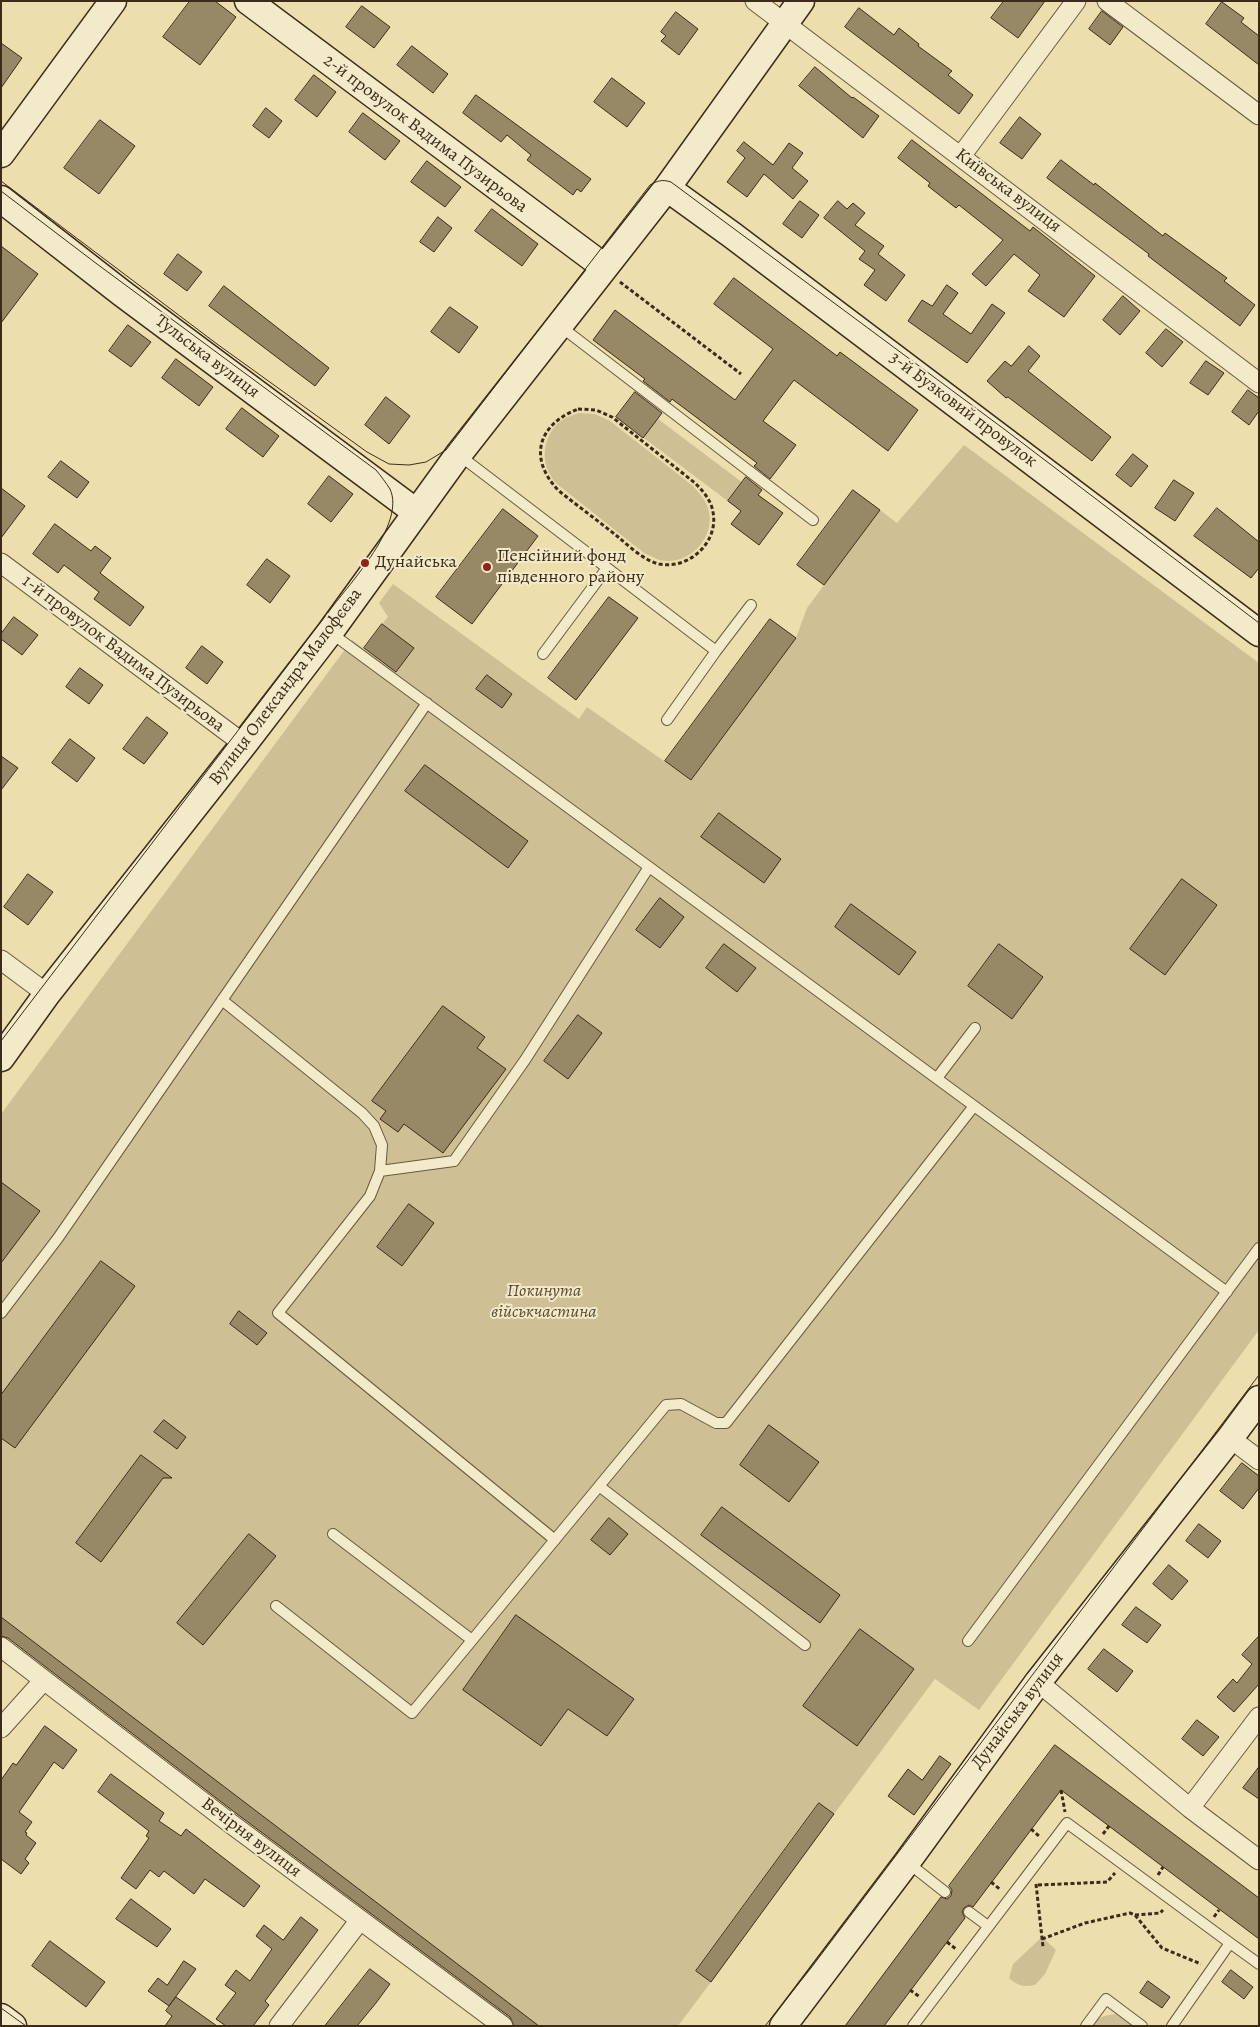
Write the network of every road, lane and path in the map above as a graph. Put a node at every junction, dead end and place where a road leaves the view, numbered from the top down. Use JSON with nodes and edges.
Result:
{"nodes":[{"id":1,"x":113,"y":1,"type":"edge"},
{"id":2,"x":248,"y":1,"type":"edge"},
{"id":3,"x":755,"y":1,"type":"edge"},
{"id":4,"x":800,"y":1,"type":"edge"},
{"id":5,"x":1076,"y":1,"type":"edge"},
{"id":6,"x":1107,"y":1,"type":"edge"},
{"id":7,"x":784,"y":23,"type":"junction"},
{"id":8,"x":1259,"y":115,"type":"edge"},
{"id":9,"x":1,"y":154,"type":"edge"},
{"id":10,"x":961,"y":156,"type":"junction"},
{"id":11,"x":667,"y":188,"type":"junction"},
{"id":12,"x":1,"y":199,"type":"edge"},
{"id":13,"x":604,"y":266,"type":"junction"},
{"id":14,"x":559,"y":326,"type":"junction"},
{"id":15,"x":741,"y":374,"type":"dead end"},
{"id":16,"x":1259,"y":383,"type":"edge"},
{"id":17,"x":458,"y":455,"type":"junction"},
{"id":18,"x":559,"y":491,"type":"joint"},
{"id":19,"x":416,"y":512,"type":"junction"},
{"id":20,"x":813,"y":520,"type":"dead end"},
{"id":21,"x":1,"y":563,"type":"edge"},
{"id":22,"x":607,"y":568,"type":"junction"},
{"id":23,"x":751,"y":605,"type":"dead end"},
{"id":24,"x":330,"y":632,"type":"junction"},
{"id":25,"x":1259,"y":634,"type":"edge"},
{"id":26,"x":716,"y":651,"type":"junction"},
{"id":27,"x":543,"y":654,"type":"dead end"},
{"id":28,"x":427,"y":703,"type":"junction"},
{"id":29,"x":668,"y":720,"type":"dead end"},
{"id":30,"x":244,"y":744,"type":"junction"},
{"id":31,"x":649,"y":867,"type":"junction"},
{"id":32,"x":1,"y":960,"type":"edge"},
{"id":33,"x":47,"y":994,"type":"junction"},
{"id":34,"x":222,"y":1000,"type":"junction"},
{"id":35,"x":975,"y":1028,"type":"dead end"},
{"id":36,"x":1,"y":1058,"type":"edge"},
{"id":37,"x":937,"y":1078,"type":"junction"},
{"id":38,"x":974,"y":1106,"type":"junction"},
{"id":39,"x":380,"y":1171,"type":"junction"},
{"id":40,"x":1259,"y":1248,"type":"edge"},
{"id":41,"x":1227,"y":1292,"type":"junction"},
{"id":42,"x":1,"y":1313,"type":"edge"},
{"id":43,"x":1259,"y":1399,"type":"edge"},
{"id":44,"x":1230,"y":1438,"type":"junction"},
{"id":45,"x":1259,"y":1460,"type":"edge"},
{"id":46,"x":599,"y":1486,"type":"junction"},
{"id":47,"x":333,"y":1534,"type":"dead end"},
{"id":48,"x":555,"y":1540,"type":"junction"},
{"id":49,"x":276,"y":1606,"type":"dead end"},
{"id":50,"x":472,"y":1640,"type":"junction"},
{"id":51,"x":968,"y":1641,"type":"dead end"},
{"id":52,"x":805,"y":1645,"type":"dead end"},
{"id":53,"x":1,"y":1647,"type":"edge"},
{"id":54,"x":44,"y":1680,"type":"junction"},
{"id":55,"x":1038,"y":1682,"type":"junction"},
{"id":56,"x":1259,"y":1717,"type":"edge"},
{"id":57,"x":1,"y":1728,"type":"edge"},
{"id":58,"x":1060,"y":1790,"type":"dead end"},
{"id":59,"x":1190,"y":1808,"type":"junction"},
{"id":60,"x":1067,"y":1823,"type":"junction"},
{"id":61,"x":1259,"y":1860,"type":"edge"},
{"id":62,"x":907,"y":1862,"type":"junction"},
{"id":63,"x":1123,"y":1864,"type":"junction"},
{"id":64,"x":1026,"y":1876,"type":"junction"},
{"id":65,"x":1038,"y":1885,"type":"junction"},
{"id":66,"x":945,"y":1892,"type":"dead end"},
{"id":67,"x":1173,"y":1901,"type":"junction"},
{"id":68,"x":970,"y":1912,"type":"dead end"},
{"id":69,"x":1134,"y":1915,"type":"junction"},
{"id":70,"x":360,"y":1920,"type":"junction"},
{"id":71,"x":988,"y":1926,"type":"junction"},
{"id":72,"x":1042,"y":1939,"type":"junction"},
{"id":73,"x":1230,"y":1943,"type":"junction"},
{"id":74,"x":1043,"y":1947,"type":"dead end"},
{"id":75,"x":1259,"y":1964,"type":"edge"},
{"id":76,"x":1211,"y":1971,"type":"junction"},
{"id":77,"x":1,"y":2017,"type":"edge"},
{"id":78,"x":13,"y":2026,"type":"edge"},
{"id":79,"x":279,"y":2026,"type":"edge"},
{"id":80,"x":503,"y":2026,"type":"edge"},
{"id":81,"x":782,"y":2026,"type":"edge"},
{"id":82,"x":913,"y":2026,"type":"edge"},
{"id":83,"x":1086,"y":2026,"type":"edge"},
{"id":84,"x":1142,"y":2026,"type":"edge"},
{"id":85,"x":1172,"y":2026,"type":"edge"}],
"edges":[{"from":1,"to":9,"type":"street"},
{"from":2,"to":13,"type":"street","name":"2-й провулок Вадима Пузирьова"},
{"from":3,"to":7,"type":"street","name":"Київська вулиця"},
{"from":4,"to":7,"type":"street"},
{"from":5,"to":10,"type":"street"},
{"from":6,"to":8,"type":"street"},
{"from":7,"to":10,"type":"street","name":"Київська вулиця"},
{"from":7,"to":11,"type":"street"},
{"from":10,"to":16,"type":"street","name":"Київська вулиця"},
{"from":11,"to":13,"type":"street"},
{"from":11,"to":25,"type":"street","name":"3-й Бузковий провулок"},
{"from":12,"to":19,"type":"street","name":"Тульська вулиця"},
{"from":13,"to":14,"type":"street","name":"Вулиця Олександра Малофєєва"},
{"from":13,"to":15,"type":"path"},
{"from":14,"to":17,"type":"street","name":"Вулиця Олександра Малофєєва"},
{"from":14,"to":20,"type":"lane"},
{"from":17,"to":19,"type":"street","name":"Вулиця Олександра Малофєєва"},
{"from":17,"to":22,"type":"lane"},
{"from":18,"to":18,"type":"path"},
{"from":19,"to":24,"type":"street","name":"Вулиця Олександра Малофєєва"},
{"from":21,"to":30,"type":"street","name":"1-й провулок Вадима Пузирьова"},
{"from":22,"to":26,"type":"lane"},
{"from":22,"to":27,"type":"lane"},
{"from":23,"to":26,"type":"lane"},
{"from":24,"to":28,"type":"lane"},
{"from":24,"to":30,"type":"street","name":"Вулиця Олександра Малофєєва"},
{"from":26,"to":29,"type":"lane"},
{"from":28,"to":31,"type":"lane"},
{"from":28,"to":34,"type":"lane"},
{"from":30,"to":33,"type":"street","name":"Вулиця Олександра Малофєєва"},
{"from":31,"to":37,"type":"lane"},
{"from":31,"to":39,"type":"lane"},
{"from":32,"to":33,"type":"street"},
{"from":33,"to":36,"type":"street","name":"Вулиця Олександра Малофєєва"},
{"from":34,"to":39,"type":"lane"},
{"from":34,"to":42,"type":"lane"},
{"from":35,"to":37,"type":"lane"},
{"from":37,"to":38,"type":"lane"},
{"from":38,"to":41,"type":"lane"},
{"from":38,"to":46,"type":"lane"},
{"from":39,"to":48,"type":"lane"},
{"from":40,"to":41,"type":"lane"},
{"from":41,"to":51,"type":"lane"},
{"from":43,"to":44,"type":"street","name":"Дунайська вулиця"},
{"from":44,"to":45,"type":"street"},
{"from":44,"to":55,"type":"street","name":"Дунайська вулиця"},
{"from":46,"to":48,"type":"lane"},
{"from":46,"to":52,"type":"lane"},
{"from":47,"to":50,"type":"lane"},
{"from":48,"to":50,"type":"lane"},
{"from":49,"to":50,"type":"lane"},
{"from":53,"to":54,"type":"street","name":"Вечірня вулиця"},
{"from":54,"to":57,"type":"street"},
{"from":54,"to":70,"type":"street","name":"Вечірня вулиця"},
{"from":55,"to":59,"type":"street"},
{"from":55,"to":62,"type":"street","name":"Дунайська вулиця"},
{"from":56,"to":59,"type":"street"},
{"from":58,"to":60,"type":"path"},
{"from":59,"to":61,"type":"street"},
{"from":60,"to":63,"type":"lane"},
{"from":60,"to":64,"type":"lane"},
{"from":62,"to":66,"type":"lane"},
{"from":62,"to":81,"type":"street","name":"Дунайська вулиця"},
{"from":63,"to":65,"type":"path"},
{"from":63,"to":67,"type":"lane"},
{"from":64,"to":65,"type":"path"},
{"from":64,"to":71,"type":"lane"},
{"from":65,"to":72,"type":"path"},
{"from":67,"to":69,"type":"path"},
{"from":67,"to":73,"type":"lane"},
{"from":68,"to":71,"type":"lane"},
{"from":69,"to":72,"type":"path"},
{"from":69,"to":76,"type":"path"},
{"from":70,"to":79,"type":"street"},
{"from":70,"to":80,"type":"street","name":"Вечірня вулиця"},
{"from":71,"to":82,"type":"lane"},
{"from":72,"to":74,"type":"path"},
{"from":73,"to":75,"type":"lane"},
{"from":73,"to":76,"type":"lane"},
{"from":76,"to":85,"type":"lane"},
{"from":77,"to":78,"type":"street"},
{"from":83,"to":84,"type":"lane"}]}
